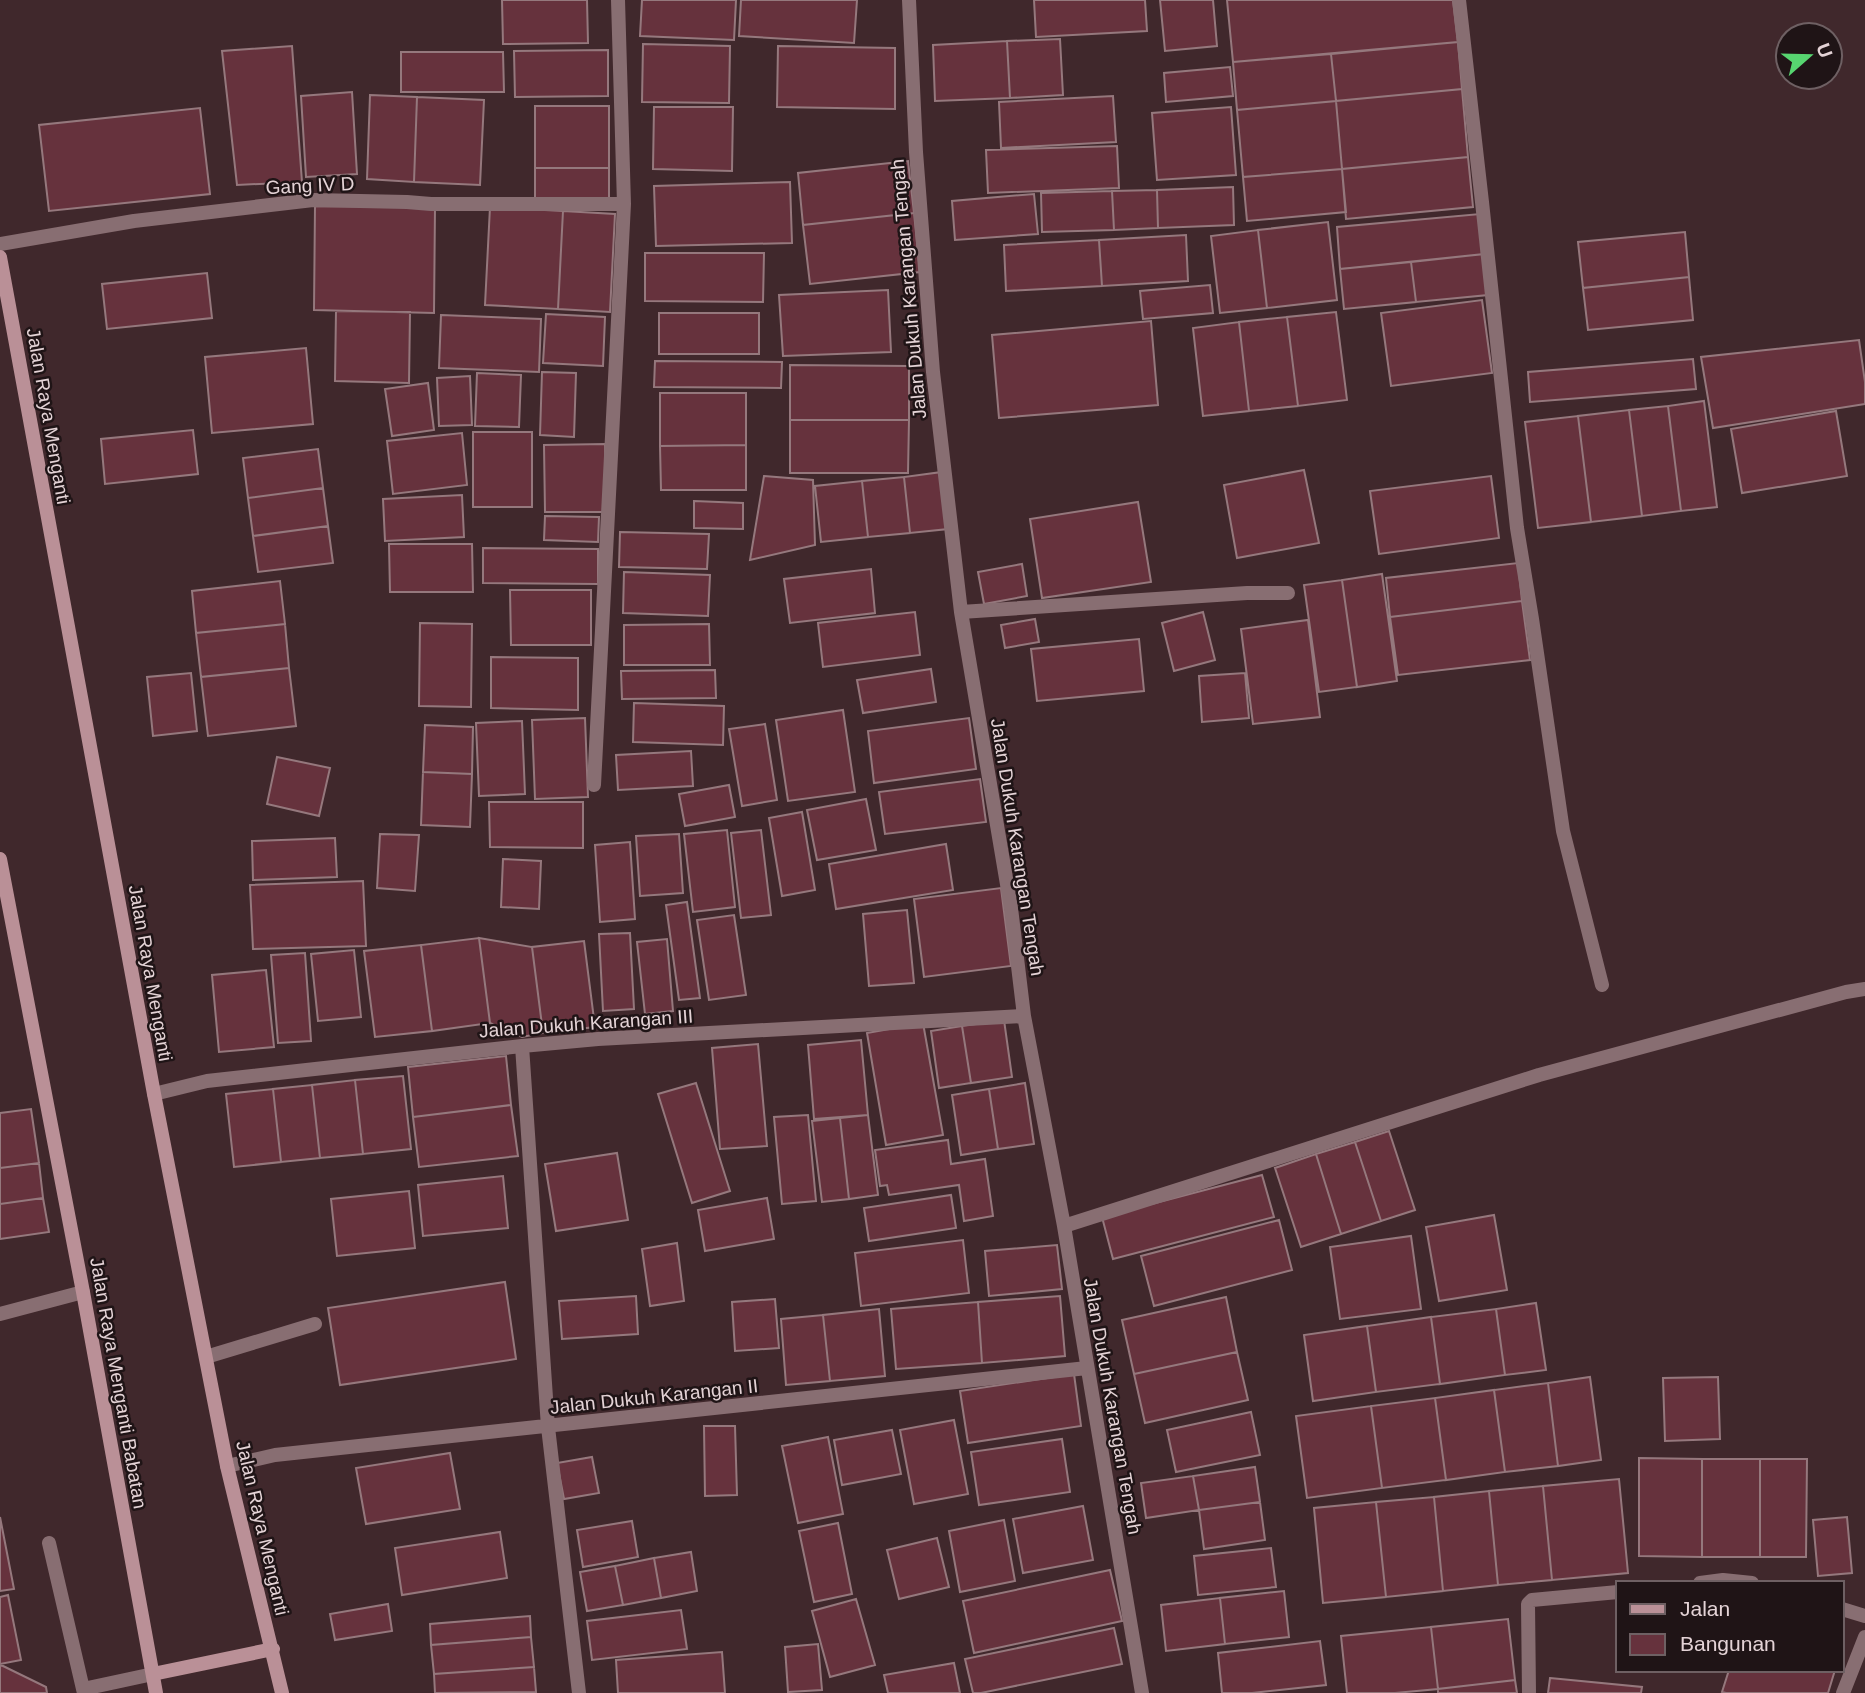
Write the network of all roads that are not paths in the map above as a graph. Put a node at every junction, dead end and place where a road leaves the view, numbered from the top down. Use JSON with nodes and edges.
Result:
{"nodes":[{"id":1,"x":618,"y":0,"type":"edge"},
{"id":2,"x":909,"y":0,"type":"edge"},
{"id":3,"x":1459,"y":0,"type":"edge"},
{"id":4,"x":624,"y":204,"type":"junction"},
{"id":5,"x":0,"y":244,"type":"edge"},
{"id":6,"x":0,"y":257,"type":"edge"},
{"id":7,"x":1288,"y":593,"type":"dead end"},
{"id":8,"x":961,"y":612,"type":"junction"},
{"id":9,"x":594,"y":785,"type":"dead end"},
{"id":10,"x":0,"y":859,"type":"edge"},
{"id":11,"x":1602,"y":985,"type":"dead end"},
{"id":12,"x":1865,"y":989,"type":"edge"},
{"id":13,"x":1024,"y":1016,"type":"junction"},
{"id":14,"x":522,"y":1046,"type":"junction"},
{"id":15,"x":153,"y":1094,"type":"junction"},
{"id":16,"x":1064,"y":1226,"type":"junction"},
{"id":17,"x":83,"y":1292,"type":"junction"},
{"id":18,"x":0,"y":1314,"type":"edge"},
{"id":19,"x":315,"y":1324,"type":"dead end"},
{"id":20,"x":206,"y":1357,"type":"junction"},
{"id":21,"x":1087,"y":1368,"type":"junction"},
{"id":22,"x":548,"y":1427,"type":"junction"},
{"id":23,"x":227,"y":1466,"type":"junction"},
{"id":24,"x":49,"y":1543,"type":"dead end"},
{"id":25,"x":1616,"y":1592,"type":"edge"},
{"id":26,"x":1844,"y":1610,"type":"edge"},
{"id":27,"x":1865,"y":1616,"type":"edge"},
{"id":28,"x":1865,"y":1637,"type":"edge"},
{"id":29,"x":272,"y":1648,"type":"junction"},
{"id":30,"x":153,"y":1674,"type":"junction"},
{"id":31,"x":84,"y":1691,"type":"edge"},
{"id":32,"x":156,"y":1693,"type":"edge"},
{"id":33,"x":282,"y":1693,"type":"edge"},
{"id":34,"x":579,"y":1693,"type":"edge"},
{"id":35,"x":1142,"y":1693,"type":"edge"},
{"id":36,"x":1529,"y":1693,"type":"edge"},
{"id":37,"x":1843,"y":1693,"type":"edge"}],
"edges":[{"from":1,"to":4,"type":"street"},
{"from":2,"to":8,"type":"street","name":"Jalan Dukuh Karangan Tengah"},
{"from":3,"to":11,"type":"street"},
{"from":4,"to":5,"type":"street","name":"Gang IV D"},
{"from":4,"to":9,"type":"street"},
{"from":6,"to":15,"type":"main road","name":"Jalan Raya Menganti"},
{"from":7,"to":8,"type":"street"},
{"from":8,"to":13,"type":"street","name":"Jalan Dukuh Karangan Tengah"},
{"from":10,"to":17,"type":"main road","name":"Jalan Raya Menganti Babatan"},
{"from":12,"to":16,"type":"street"},
{"from":13,"to":14,"type":"street","name":"Jalan Dukuh Karangan III"},
{"from":13,"to":16,"type":"street","name":"Jalan Dukuh Karangan Tengah"},
{"from":14,"to":15,"type":"street","name":"Jalan Dukuh Karangan III"},
{"from":14,"to":22,"type":"street"},
{"from":15,"to":20,"type":"main road","name":"Jalan Raya Menganti"},
{"from":16,"to":21,"type":"street","name":"Jalan Dukuh Karangan Tengah"},
{"from":17,"to":18,"type":"street"},
{"from":17,"to":30,"type":"main road","name":"Jalan Raya Menganti Babatan"},
{"from":19,"to":20,"type":"street"},
{"from":20,"to":23,"type":"main road","name":"Jalan Raya Menganti"},
{"from":21,"to":22,"type":"street","name":"Jalan Dukuh Karangan II"},
{"from":21,"to":35,"type":"street","name":"Jalan Dukuh Karangan Tengah"},
{"from":22,"to":23,"type":"street","name":"Jalan Dukuh Karangan II"},
{"from":22,"to":34,"type":"street"},
{"from":23,"to":29,"type":"main road","name":"Jalan Raya Menganti"},
{"from":24,"to":31,"type":"street"},
{"from":25,"to":36,"type":"street"},
{"from":26,"to":27,"type":"street"},
{"from":28,"to":37,"type":"street"},
{"from":29,"to":30,"type":"main road"},
{"from":29,"to":33,"type":"main road","name":"Jalan Raya Menganti"},
{"from":30,"to":31,"type":"street"},
{"from":30,"to":32,"type":"main road","name":"Jalan Raya Menganti Babatan"}]}
